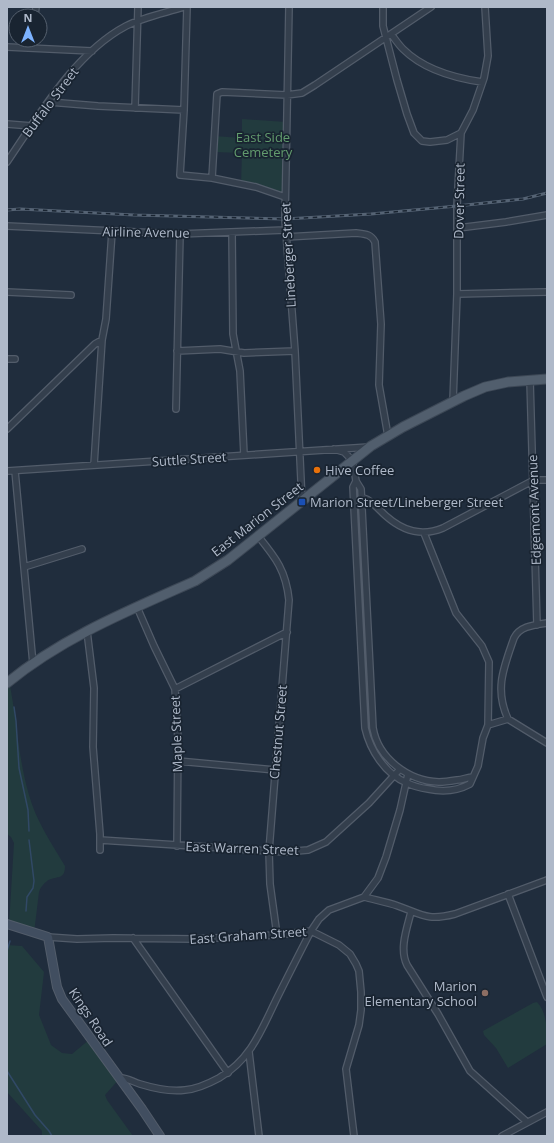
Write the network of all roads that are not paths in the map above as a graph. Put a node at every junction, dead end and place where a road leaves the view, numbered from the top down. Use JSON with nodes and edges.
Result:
{"nodes":[{"id":1,"x":138,"y":7,"type":"edge"},
{"id":2,"x":184,"y":7,"type":"edge"},
{"id":3,"x":187,"y":7,"type":"edge"},
{"id":4,"x":290,"y":7,"type":"edge"},
{"id":5,"x":383,"y":7,"type":"edge"},
{"id":6,"x":431,"y":7,"type":"edge"},
{"id":7,"x":485,"y":7,"type":"edge"},
{"id":8,"x":137,"y":21,"type":"junction"},
{"id":9,"x":389,"y":36,"type":"junction"},
{"id":10,"x":33,"y":48,"type":"edge"},
{"id":11,"x":92,"y":51,"type":"junction"},
{"id":12,"x":482,"y":82,"type":"junction"},
{"id":13,"x":287,"y":95,"type":"junction"},
{"id":14,"x":49,"y":102,"type":"junction"},
{"id":15,"x":135,"y":108,"type":"junction"},
{"id":16,"x":184,"y":110,"type":"junction"},
{"id":17,"x":7,"y":124,"type":"edge"},
{"id":18,"x":32,"y":126,"type":"junction"},
{"id":19,"x":461,"y":133,"type":"junction"},
{"id":20,"x":7,"y":162,"type":"edge"},
{"id":21,"x":212,"y":178,"type":"junction"},
{"id":22,"x":285,"y":197,"type":"junction"},
{"id":23,"x":547,"y":215,"type":"edge"},
{"id":24,"x":7,"y":226,"type":"edge"},
{"id":25,"x":458,"y":228,"type":"junction"},
{"id":26,"x":285,"y":230,"type":"junction"},
{"id":27,"x":112,"y":232,"type":"junction"},
{"id":28,"x":232,"y":232,"type":"junction"},
{"id":29,"x":180,"y":234,"type":"junction"},
{"id":30,"x":286,"y":237,"type":"junction"},
{"id":31,"x":7,"y":292,"type":"edge"},
{"id":32,"x":547,"y":292,"type":"edge"},
{"id":33,"x":457,"y":294,"type":"junction"},
{"id":34,"x":71,"y":295,"type":"dead end"},
{"id":35,"x":102,"y":340,"type":"junction"},
{"id":36,"x":177,"y":351,"type":"junction"},
{"id":37,"x":295,"y":351,"type":"junction"},
{"id":38,"x":236,"y":352,"type":"junction"},
{"id":39,"x":7,"y":359,"type":"edge"},
{"id":40,"x":15,"y":359,"type":"dead end"},
{"id":41,"x":547,"y":379,"type":"edge"},
{"id":42,"x":530,"y":380,"type":"junction"},
{"id":43,"x":453,"y":401,"type":"junction"},
{"id":44,"x":176,"y":408,"type":"dead end"},
{"id":45,"x":7,"y":429,"type":"edge"},
{"id":46,"x":388,"y":436,"type":"junction"},
{"id":47,"x":371,"y":446,"type":"junction"},
{"id":48,"x":334,"y":449,"type":"junction"},
{"id":49,"x":300,"y":452,"type":"junction"},
{"id":50,"x":244,"y":455,"type":"junction"},
{"id":51,"x":351,"y":462,"type":"junction"},
{"id":52,"x":94,"y":466,"type":"junction"},
{"id":53,"x":7,"y":471,"type":"edge"},
{"id":54,"x":15,"y":471,"type":"junction"},
{"id":55,"x":534,"y":480,"type":"junction"},
{"id":56,"x":547,"y":480,"type":"edge"},
{"id":57,"x":356,"y":481,"type":"junction"},
{"id":58,"x":361,"y":497,"type":"junction"},
{"id":59,"x":302,"y":502,"type":"junction"},
{"id":60,"x":424,"y":533,"type":"junction"},
{"id":61,"x":258,"y":536,"type":"junction"},
{"id":62,"x":82,"y":549,"type":"dead end"},
{"id":63,"x":24,"y":567,"type":"junction"},
{"id":64,"x":366,"y":592,"type":"junction"},
{"id":65,"x":358,"y":593,"type":"junction"},
{"id":66,"x":138,"y":607,"type":"junction"},
{"id":67,"x":547,"y":623,"type":"edge"},
{"id":68,"x":537,"y":625,"type":"junction"},
{"id":69,"x":87,"y":630,"type":"junction"},
{"id":70,"x":287,"y":632,"type":"junction"},
{"id":71,"x":33,"y":664,"type":"junction"},
{"id":72,"x":7,"y":683,"type":"edge"},
{"id":73,"x":175,"y":689,"type":"junction"},
{"id":74,"x":363,"y":692,"type":"junction"},
{"id":75,"x":372,"y":692,"type":"junction"},
{"id":76,"x":508,"y":719,"type":"junction"},
{"id":77,"x":488,"y":725,"type":"junction"},
{"id":78,"x":547,"y":743,"type":"edge"},
{"id":79,"x":178,"y":761,"type":"junction"},
{"id":80,"x":400,"y":769,"type":"junction"},
{"id":81,"x":275,"y":770,"type":"junction"},
{"id":82,"x":408,"y":774,"type":"junction"},
{"id":83,"x":394,"y":775,"type":"junction"},
{"id":84,"x":473,"y":777,"type":"junction"},
{"id":85,"x":406,"y":783,"type":"junction"},
{"id":86,"x":100,"y":840,"type":"junction"},
{"id":87,"x":177,"y":846,"type":"junction"},
{"id":88,"x":100,"y":850,"type":"dead end"},
{"id":89,"x":269,"y":852,"type":"junction"},
{"id":90,"x":547,"y":880,"type":"edge"},
{"id":91,"x":508,"y":894,"type":"junction"},
{"id":92,"x":364,"y":897,"type":"junction"},
{"id":93,"x":411,"y":912,"type":"junction"},
{"id":94,"x":7,"y":924,"type":"edge"},
{"id":95,"x":311,"y":930,"type":"junction"},
{"id":96,"x":277,"y":935,"type":"junction"},
{"id":97,"x":48,"y":937,"type":"junction"},
{"id":98,"x":133,"y":938,"type":"junction"},
{"id":99,"x":547,"y":997,"type":"edge"},
{"id":100,"x":249,"y":1052,"type":"junction"},
{"id":101,"x":228,"y":1073,"type":"junction"},
{"id":102,"x":120,"y":1078,"type":"junction"},
{"id":103,"x":547,"y":1112,"type":"edge"},
{"id":104,"x":528,"y":1122,"type":"junction"},
{"id":105,"x":160,"y":1136,"type":"edge"},
{"id":106,"x":260,"y":1136,"type":"edge"},
{"id":107,"x":354,"y":1136,"type":"edge"},
{"id":108,"x":502,"y":1136,"type":"edge"}],
"edges":[{"from":1,"to":8,"type":"street"},
{"from":2,"to":8,"type":"street","name":"Buffalo Street"},
{"from":3,"to":16,"type":"street"},
{"from":4,"to":13,"type":"street","name":"Lineberger Street"},
{"from":5,"to":9,"type":"street"},
{"from":6,"to":9,"type":"street"},
{"from":7,"to":12,"type":"street","name":"Dover Street"},
{"from":8,"to":11,"type":"street","name":"Buffalo Street"},
{"from":8,"to":15,"type":"street"},
{"from":9,"to":12,"type":"street"},
{"from":9,"to":13,"type":"street"},
{"from":9,"to":19,"type":"street"},
{"from":10,"to":11,"type":"street"},
{"from":11,"to":14,"type":"street","name":"Buffalo Street"},
{"from":12,"to":19,"type":"street","name":"Dover Street"},
{"from":13,"to":21,"type":"street"},
{"from":13,"to":22,"type":"street","name":"Lineberger Street"},
{"from":14,"to":15,"type":"street"},
{"from":14,"to":18,"type":"street","name":"Buffalo Street"},
{"from":15,"to":16,"type":"street"},
{"from":16,"to":21,"type":"street"},
{"from":17,"to":18,"type":"street"},
{"from":18,"to":20,"type":"street","name":"Buffalo Street"},
{"from":19,"to":25,"type":"street","name":"Dover Street"},
{"from":21,"to":22,"type":"street"},
{"from":22,"to":26,"type":"street","name":"Lineberger Street"},
{"from":23,"to":25,"type":"street"},
{"from":24,"to":27,"type":"street","name":"Airline Avenue"},
{"from":25,"to":33,"type":"street","name":"Dover Street"},
{"from":26,"to":28,"type":"street","name":"Airline Avenue"},
{"from":26,"to":30,"type":"street","name":"Lineberger Street"},
{"from":27,"to":29,"type":"street","name":"Airline Avenue"},
{"from":27,"to":35,"type":"street"},
{"from":28,"to":29,"type":"street","name":"Airline Avenue"},
{"from":28,"to":38,"type":"street"},
{"from":29,"to":36,"type":"street"},
{"from":30,"to":37,"type":"street","name":"Lineberger Street"},
{"from":30,"to":46,"type":"street"},
{"from":31,"to":34,"type":"street"},
{"from":32,"to":33,"type":"street"},
{"from":33,"to":43,"type":"street","name":"Dover Street"},
{"from":35,"to":45,"type":"street"},
{"from":35,"to":52,"type":"street"},
{"from":36,"to":38,"type":"street"},
{"from":36,"to":44,"type":"street"},
{"from":37,"to":38,"type":"street"},
{"from":37,"to":49,"type":"street","name":"Lineberger Street"},
{"from":38,"to":50,"type":"street"},
{"from":39,"to":40,"type":"street"},
{"from":41,"to":42,"type":"main road","name":"East Marion Street"},
{"from":42,"to":43,"type":"main road","name":"East Marion Street"},
{"from":42,"to":55,"type":"street","name":"Edgemont Avenue"},
{"from":43,"to":46,"type":"main road","name":"East Marion Street"},
{"from":46,"to":47,"type":"main road","name":"East Marion Street"},
{"from":47,"to":48,"type":"street","name":"Suttle Street"},
{"from":47,"to":51,"type":"main road","name":"East Marion Street"},
{"from":48,"to":49,"type":"street","name":"Suttle Street"},
{"from":48,"to":51,"type":"street"},
{"from":49,"to":50,"type":"street","name":"Suttle Street"},
{"from":49,"to":59,"type":"street","name":"Lineberger Street"},
{"from":50,"to":52,"type":"street","name":"Suttle Street"},
{"from":51,"to":57,"type":"street"},
{"from":51,"to":59,"type":"main road","name":"East Marion Street"},
{"from":52,"to":54,"type":"street","name":"Suttle Street"},
{"from":53,"to":54,"type":"street","name":"Suttle Street"},
{"from":54,"to":63,"type":"street"},
{"from":55,"to":56,"type":"street"},
{"from":55,"to":60,"type":"street"},
{"from":55,"to":68,"type":"street","name":"Edgemont Avenue"},
{"from":57,"to":58,"type":"street"},
{"from":57,"to":65,"type":"street"},
{"from":58,"to":60,"type":"street"},
{"from":58,"to":64,"type":"street"},
{"from":59,"to":61,"type":"main road","name":"East Marion Street"},
{"from":60,"to":77,"type":"street"},
{"from":61,"to":66,"type":"main road","name":"East Marion Street"},
{"from":61,"to":70,"type":"street","name":"Chestnut Street"},
{"from":62,"to":63,"type":"street"},
{"from":63,"to":71,"type":"street"},
{"from":64,"to":65,"type":"street"},
{"from":64,"to":75,"type":"street"},
{"from":65,"to":74,"type":"street"},
{"from":66,"to":69,"type":"main road","name":"East Marion Street"},
{"from":66,"to":73,"type":"street","name":"Maple Street"},
{"from":67,"to":68,"type":"street"},
{"from":68,"to":76,"type":"street"},
{"from":69,"to":71,"type":"main road","name":"East Marion Street"},
{"from":69,"to":86,"type":"street"},
{"from":70,"to":73,"type":"street"},
{"from":70,"to":81,"type":"street","name":"Chestnut Street"},
{"from":71,"to":72,"type":"main road","name":"East Marion Street"},
{"from":73,"to":79,"type":"street","name":"Maple Street"},
{"from":74,"to":75,"type":"street"},
{"from":74,"to":83,"type":"street"},
{"from":75,"to":80,"type":"street"},
{"from":76,"to":77,"type":"street"},
{"from":76,"to":78,"type":"street"},
{"from":77,"to":84,"type":"street"},
{"from":79,"to":81,"type":"street"},
{"from":79,"to":87,"type":"street","name":"Maple Street"},
{"from":80,"to":82,"type":"street"},
{"from":80,"to":83,"type":"street","name":"East Warren Street"},
{"from":81,"to":89,"type":"street","name":"Chestnut Street"},
{"from":82,"to":84,"type":"street"},
{"from":82,"to":85,"type":"street"},
{"from":83,"to":85,"type":"street"},
{"from":83,"to":89,"type":"street","name":"East Warren Street"},
{"from":84,"to":85,"type":"street"},
{"from":85,"to":92,"type":"street"},
{"from":86,"to":87,"type":"street","name":"East Warren Street"},
{"from":86,"to":88,"type":"street"},
{"from":87,"to":89,"type":"street","name":"East Warren Street"},
{"from":89,"to":96,"type":"street","name":"Chestnut Street"},
{"from":90,"to":91,"type":"street"},
{"from":91,"to":93,"type":"street"},
{"from":91,"to":99,"type":"street"},
{"from":92,"to":93,"type":"street"},
{"from":92,"to":95,"type":"street"},
{"from":93,"to":104,"type":"street"},
{"from":94,"to":97,"type":"street"},
{"from":95,"to":96,"type":"street","name":"East Graham Street"},
{"from":95,"to":100,"type":"street"},
{"from":95,"to":107,"type":"street","name":"East Graham Street"},
{"from":96,"to":98,"type":"street","name":"East Graham Street"},
{"from":97,"to":98,"type":"street","name":"East Graham Street"},
{"from":97,"to":102,"type":"street","name":"Kings Road"},
{"from":98,"to":101,"type":"street"},
{"from":100,"to":101,"type":"street"},
{"from":100,"to":106,"type":"street"},
{"from":101,"to":102,"type":"street"},
{"from":102,"to":105,"type":"street","name":"Kings Road"},
{"from":103,"to":104,"type":"street"},
{"from":104,"to":108,"type":"street"}]}
